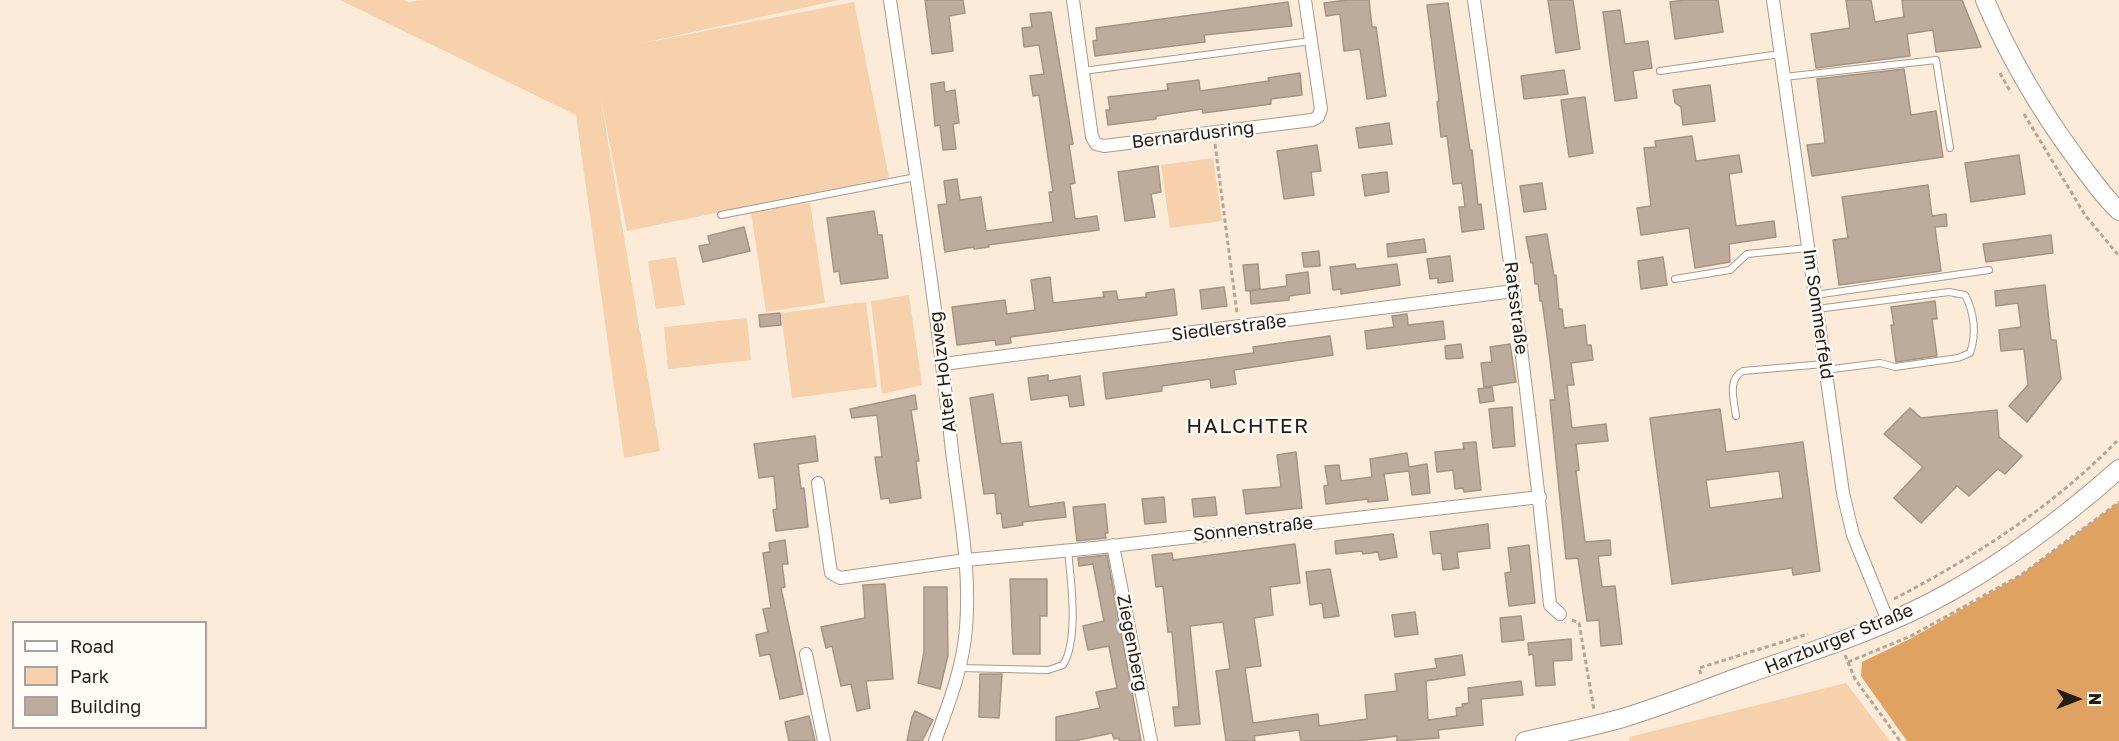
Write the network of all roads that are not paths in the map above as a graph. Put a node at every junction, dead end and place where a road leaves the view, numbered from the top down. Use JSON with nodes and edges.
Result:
{"nodes":[{"id":1,"x":890,"y":0,"type":"edge"},
{"id":2,"x":1073,"y":0,"type":"edge"},
{"id":3,"x":1305,"y":0,"type":"edge"},
{"id":4,"x":1474,"y":0,"type":"edge"},
{"id":5,"x":1773,"y":0,"type":"edge"},
{"id":6,"x":1985,"y":0,"type":"edge"},
{"id":7,"x":1311,"y":41,"type":"junction"},
{"id":8,"x":1781,"y":54,"type":"junction"},
{"id":9,"x":1660,"y":70,"type":"dead end"},
{"id":10,"x":1083,"y":71,"type":"junction"},
{"id":11,"x":1784,"y":77,"type":"junction"},
{"id":12,"x":1950,"y":148,"type":"dead end"},
{"id":13,"x":916,"y":177,"type":"junction"},
{"id":14,"x":2119,"y":211,"type":"edge"},
{"id":15,"x":721,"y":215,"type":"dead end"},
{"id":16,"x":1808,"y":248,"type":"junction"},
{"id":17,"x":1989,"y":270,"type":"dead end"},
{"id":18,"x":1675,"y":279,"type":"dead end"},
{"id":19,"x":1514,"y":291,"type":"junction"},
{"id":20,"x":1815,"y":296,"type":"junction"},
{"id":21,"x":1817,"y":309,"type":"junction"},
{"id":22,"x":944,"y":364,"type":"junction"},
{"id":23,"x":1825,"y":367,"type":"junction"},
{"id":24,"x":1736,"y":416,"type":"dead end"},
{"id":25,"x":2119,"y":469,"type":"edge"},
{"id":26,"x":818,"y":483,"type":"dead end"},
{"id":27,"x":1540,"y":497,"type":"junction"},
{"id":28,"x":1113,"y":544,"type":"junction"},
{"id":29,"x":1068,"y":551,"type":"junction"},
{"id":30,"x":966,"y":560,"type":"junction"},
{"id":31,"x":1885,"y":613,"type":"junction"},
{"id":32,"x":1560,"y":614,"type":"road end"},
{"id":33,"x":806,"y":654,"type":"dead end"},
{"id":34,"x":960,"y":668,"type":"junction"},
{"id":35,"x":824,"y":741,"type":"edge"},
{"id":36,"x":935,"y":741,"type":"edge"},
{"id":37,"x":1151,"y":741,"type":"edge"},
{"id":38,"x":1525,"y":741,"type":"edge"}],
"edges":[{"from":1,"to":13,"type":"street","name":"Alter Holzweg"},
{"from":2,"to":10,"type":"street","name":"Bernardusring"},
{"from":3,"to":7,"type":"street","name":"Bernardusring"},
{"from":4,"to":19,"type":"street","name":"Ratsstraße"},
{"from":5,"to":8,"type":"street","name":"Im Sommerfeld"},
{"from":6,"to":14,"type":"main road"},
{"from":7,"to":10,"type":"lane"},
{"from":7,"to":10,"type":"street","name":"Bernardusring"},
{"from":8,"to":9,"type":"lane"},
{"from":8,"to":11,"type":"street","name":"Im Sommerfeld"},
{"from":11,"to":12,"type":"lane"},
{"from":11,"to":16,"type":"street","name":"Im Sommerfeld"},
{"from":13,"to":15,"type":"lane"},
{"from":13,"to":22,"type":"street","name":"Alter Holzweg"},
{"from":16,"to":18,"type":"lane"},
{"from":16,"to":20,"type":"street","name":"Im Sommerfeld"},
{"from":17,"to":20,"type":"lane"},
{"from":19,"to":22,"type":"street","name":"Siedlerstraße"},
{"from":19,"to":27,"type":"street","name":"Ratsstraße"},
{"from":20,"to":21,"type":"street","name":"Im Sommerfeld"},
{"from":21,"to":23,"type":"street","name":"Im Sommerfeld"},
{"from":21,"to":23,"type":"lane"},
{"from":22,"to":30,"type":"street","name":"Alter Holzweg"},
{"from":23,"to":24,"type":"lane"},
{"from":23,"to":31,"type":"street","name":"Im Sommerfeld"},
{"from":25,"to":31,"type":"main road","name":"Harzburger Straße"},
{"from":26,"to":30,"type":"street","name":"Sonnenstraße"},
{"from":27,"to":28,"type":"street","name":"Sonnenstraße"},
{"from":27,"to":32,"type":"street","name":"Ratsstraße"},
{"from":28,"to":29,"type":"street","name":"Sonnenstraße"},
{"from":28,"to":37,"type":"street","name":"Ziegenberg"},
{"from":29,"to":30,"type":"street","name":"Sonnenstraße"},
{"from":29,"to":34,"type":"lane"},
{"from":30,"to":34,"type":"street","name":"Alter Holzweg"},
{"from":31,"to":38,"type":"main road","name":"Harzburger Straße"},
{"from":33,"to":35,"type":"street"},
{"from":34,"to":36,"type":"street","name":"Alter Holzweg"}]}
